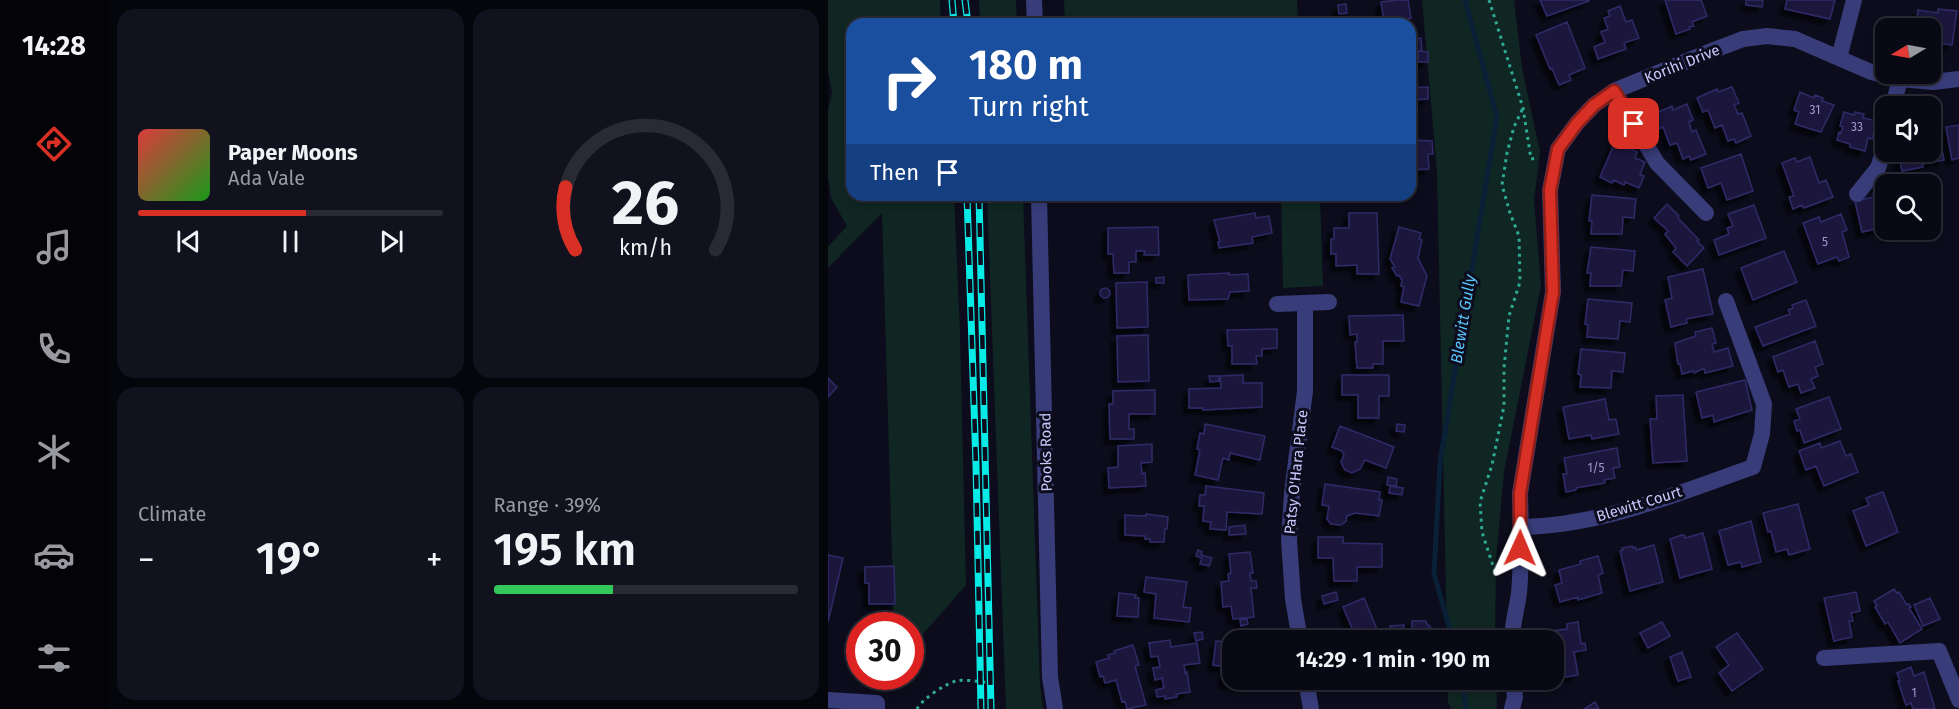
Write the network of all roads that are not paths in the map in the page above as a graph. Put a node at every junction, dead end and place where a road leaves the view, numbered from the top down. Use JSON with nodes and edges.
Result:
{"nodes":[{"id":1,"x":1034,"y":0,"type":"edge"},
{"id":2,"x":1854,"y":0,"type":"edge"},
{"id":3,"x":1035,"y":18,"type":"edge"},
{"id":4,"x":1839,"y":58,"type":"junction"},
{"id":5,"x":1875,"y":73,"type":"edge"},
{"id":6,"x":1959,"y":79,"type":"edge"},
{"id":7,"x":1941,"y":81,"type":"edge"},
{"id":8,"x":1614,"y":91,"type":"junction"},
{"id":9,"x":1880,"y":162,"type":"edge"},
{"id":10,"x":1857,"y":194,"type":"dead end"},
{"id":11,"x":1039,"y":201,"type":"edge"},
{"id":12,"x":1706,"y":213,"type":"dead end"},
{"id":13,"x":1726,"y":301,"type":"dead end"},
{"id":14,"x":1329,"y":302,"type":"dead end"},
{"id":15,"x":1305,"y":303,"type":"junction"},
{"id":16,"x":1277,"y":304,"type":"dead end"},
{"id":17,"x":1521,"y":527,"type":"junction"},
{"id":18,"x":1298,"y":630,"type":"edge"},
{"id":19,"x":1512,"y":630,"type":"edge"},
{"id":20,"x":1824,"y":658,"type":"dead end"},
{"id":21,"x":1308,"y":690,"type":"edge"},
{"id":22,"x":1515,"y":690,"type":"edge"},
{"id":23,"x":828,"y":700,"type":"edge"},
{"id":24,"x":1959,"y":700,"type":"edge"},
{"id":25,"x":877,"y":706,"type":"edge"},
{"id":26,"x":1055,"y":709,"type":"edge"},
{"id":27,"x":1311,"y":709,"type":"edge"},
{"id":28,"x":1512,"y":709,"type":"edge"}],
"edges":[{"from":1,"to":3,"type":"street"},
{"from":2,"to":4,"type":"street"},
{"from":4,"to":5,"type":"street","name":"Korihi Drive"},
{"from":4,"to":8,"type":"street","name":"Korihi Drive"},
{"from":6,"to":7,"type":"street","name":"Korihi Drive"},
{"from":8,"to":12,"type":"street"},
{"from":8,"to":17,"type":"street","name":"Korihi Drive"},
{"from":9,"to":10,"type":"street"},
{"from":11,"to":26,"type":"street","name":"Pooks Road"},
{"from":13,"to":17,"type":"street","name":"Blewitt Court"},
{"from":14,"to":15,"type":"street"},
{"from":15,"to":16,"type":"street"},
{"from":15,"to":18,"type":"street","name":"Patsy O'Hara Place"},
{"from":17,"to":19,"type":"street","name":"Korihi Drive"},
{"from":20,"to":24,"type":"street"},
{"from":21,"to":27,"type":"street"},
{"from":22,"to":28,"type":"street"},
{"from":23,"to":25,"type":"street"}]}
